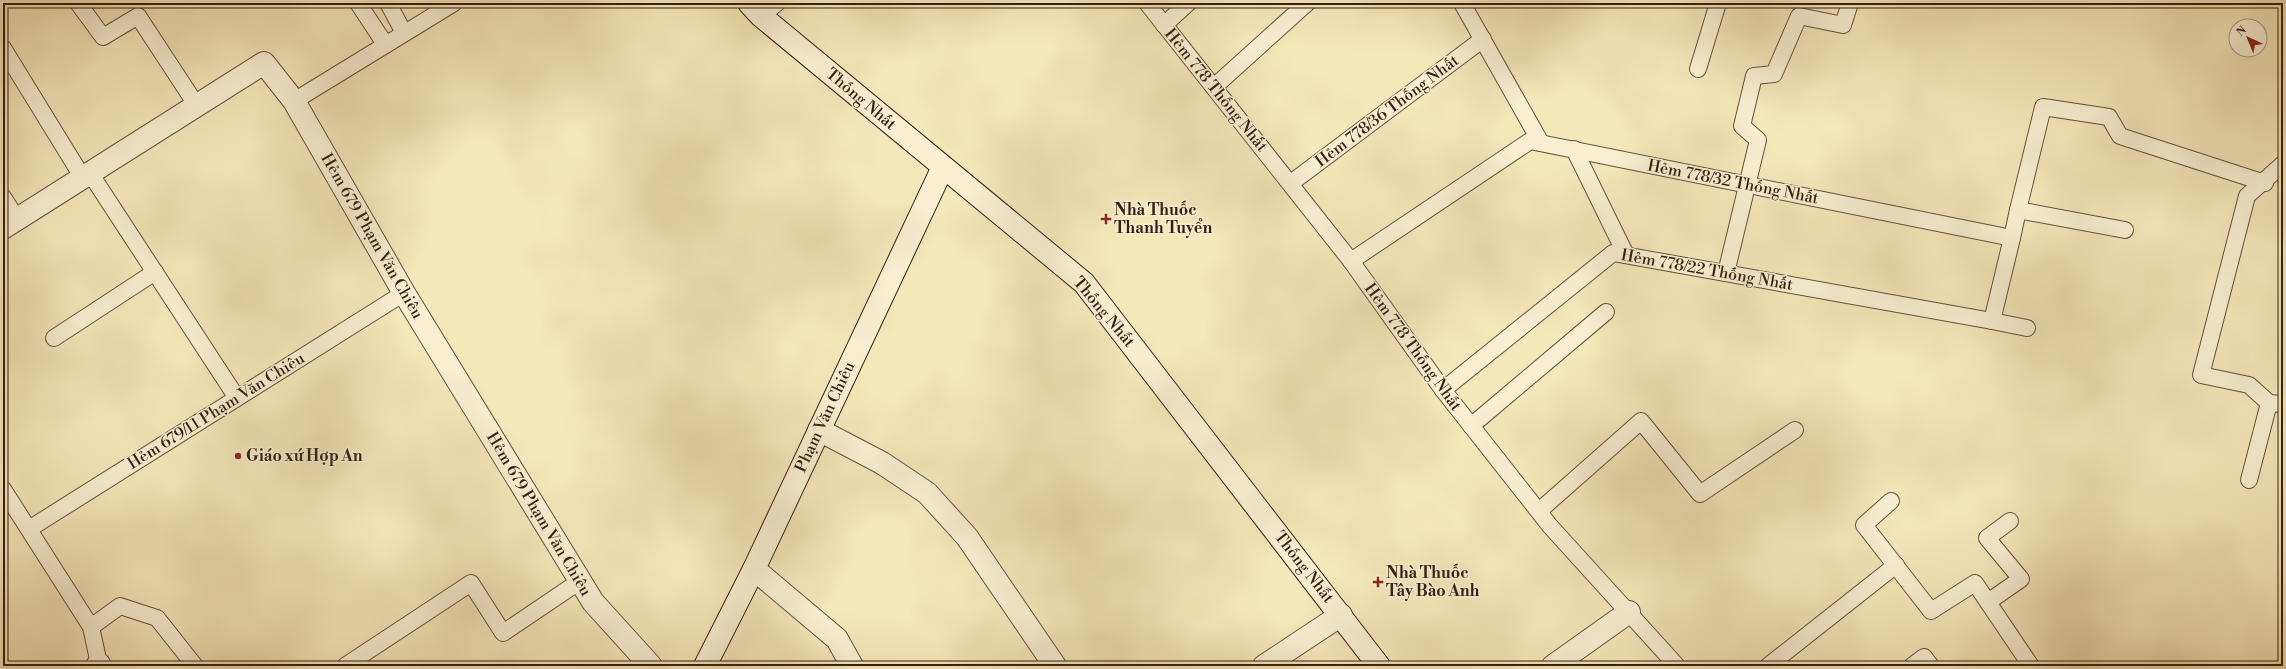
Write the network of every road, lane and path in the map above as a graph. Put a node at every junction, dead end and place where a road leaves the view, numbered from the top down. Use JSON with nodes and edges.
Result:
{"nodes":[{"id":1,"x":78,"y":3,"type":"edge"},
{"id":2,"x":358,"y":3,"type":"edge"},
{"id":3,"x":388,"y":3,"type":"edge"},
{"id":4,"x":454,"y":3,"type":"edge"},
{"id":5,"x":1147,"y":3,"type":"edge"},
{"id":6,"x":1188,"y":3,"type":"edge"},
{"id":7,"x":1307,"y":3,"type":"edge"},
{"id":8,"x":1462,"y":3,"type":"edge"},
{"id":9,"x":1718,"y":3,"type":"edge"},
{"id":10,"x":1850,"y":3,"type":"edge"},
{"id":11,"x":762,"y":7,"type":"edge"},
{"id":12,"x":1164,"y":25,"type":"junction"},
{"id":13,"x":404,"y":33,"type":"junction"},
{"id":14,"x":1483,"y":39,"type":"junction"},
{"id":15,"x":385,"y":44,"type":"junction"},
{"id":16,"x":3,"y":48,"type":"edge"},
{"id":17,"x":1698,"y":69,"type":"dead end"},
{"id":18,"x":1214,"y":87,"type":"junction"},
{"id":19,"x":294,"y":101,"type":"junction"},
{"id":20,"x":196,"y":106,"type":"junction"},
{"id":21,"x":1541,"y":143,"type":"junction"},
{"id":22,"x":1574,"y":149,"type":"junction"},
{"id":23,"x":2283,"y":164,"type":"edge"},
{"id":24,"x":943,"y":167,"type":"junction"},
{"id":25,"x":86,"y":175,"type":"junction"},
{"id":26,"x":1290,"y":183,"type":"junction"},
{"id":27,"x":2264,"y":183,"type":"junction"},
{"id":28,"x":1746,"y":184,"type":"junction"},
{"id":29,"x":3,"y":197,"type":"edge"},
{"id":30,"x":2018,"y":210,"type":"junction"},
{"id":31,"x":10,"y":224,"type":"edge"},
{"id":32,"x":2125,"y":230,"type":"dead end"},
{"id":33,"x":2012,"y":238,"type":"junction"},
{"id":34,"x":1626,"y":255,"type":"junction"},
{"id":35,"x":1351,"y":261,"type":"junction"},
{"id":36,"x":155,"y":272,"type":"junction"},
{"id":37,"x":1726,"y":273,"type":"junction"},
{"id":38,"x":404,"y":293,"type":"junction"},
{"id":39,"x":1606,"y":312,"type":"dead end"},
{"id":40,"x":1992,"y":321,"type":"junction"},
{"id":41,"x":2027,"y":328,"type":"dead end"},
{"id":42,"x":54,"y":338,"type":"dead end"},
{"id":43,"x":1443,"y":390,"type":"junction"},
{"id":44,"x":237,"y":398,"type":"junction"},
{"id":45,"x":2276,"y":404,"type":"edge"},
{"id":46,"x":1471,"y":426,"type":"junction"},
{"id":47,"x":819,"y":430,"type":"junction"},
{"id":48,"x":1795,"y":430,"type":"dead end"},
{"id":49,"x":2249,"y":480,"type":"dead end"},
{"id":50,"x":3,"y":489,"type":"edge"},
{"id":51,"x":1891,"y":501,"type":"dead end"},
{"id":52,"x":1539,"y":511,"type":"junction"},
{"id":53,"x":2010,"y":521,"type":"dead end"},
{"id":54,"x":29,"y":529,"type":"junction"},
{"id":55,"x":1896,"y":565,"type":"junction"},
{"id":56,"x":754,"y":569,"type":"junction"},
{"id":57,"x":580,"y":581,"type":"junction"},
{"id":58,"x":1988,"y":602,"type":"junction"},
{"id":59,"x":1629,"y":612,"type":"junction"},
{"id":60,"x":1341,"y":615,"type":"junction"},
{"id":61,"x":91,"y":627,"type":"junction"},
{"id":62,"x":100,"y":665,"type":"edge"},
{"id":63,"x":195,"y":666,"type":"edge"},
{"id":64,"x":345,"y":666,"type":"edge"},
{"id":65,"x":651,"y":666,"type":"edge"},
{"id":66,"x":705,"y":666,"type":"edge"},
{"id":67,"x":852,"y":666,"type":"edge"},
{"id":68,"x":1055,"y":666,"type":"edge"},
{"id":69,"x":1264,"y":666,"type":"edge"},
{"id":70,"x":1379,"y":666,"type":"edge"},
{"id":71,"x":1553,"y":666,"type":"edge"},
{"id":72,"x":1677,"y":666,"type":"edge"},
{"id":73,"x":1768,"y":666,"type":"edge"},
{"id":74,"x":1912,"y":666,"type":"edge"},
{"id":75,"x":1931,"y":666,"type":"edge"},
{"id":76,"x":2032,"y":666,"type":"edge"}],
"edges":[{"from":1,"to":20,"type":"lane"},
{"from":2,"to":15,"type":"lane"},
{"from":3,"to":13,"type":"lane"},
{"from":4,"to":13,"type":"lane"},
{"from":5,"to":12,"type":"lane","name":"Hẻm 778 Thống Nhất"},
{"from":6,"to":12,"type":"lane"},
{"from":7,"to":18,"type":"lane"},
{"from":8,"to":14,"type":"lane"},
{"from":9,"to":17,"type":"lane"},
{"from":10,"to":28,"type":"lane"},
{"from":11,"to":24,"type":"street","name":"Thống Nhất"},
{"from":12,"to":18,"type":"lane","name":"Hẻm 778 Thống Nhất"},
{"from":13,"to":15,"type":"lane"},
{"from":14,"to":21,"type":"lane"},
{"from":14,"to":26,"type":"lane","name":"Hẻm 778/36 Thống Nhất"},
{"from":15,"to":19,"type":"lane"},
{"from":16,"to":25,"type":"lane"},
{"from":18,"to":26,"type":"lane","name":"Hẻm 778 Thống Nhất"},
{"from":19,"to":20,"type":"street","name":"Hẻm 679 Phạm Văn Chiêu"},
{"from":19,"to":38,"type":"street","name":"Hẻm 679 Phạm Văn Chiêu"},
{"from":20,"to":25,"type":"street","name":"Hẻm 679 Phạm Văn Chiêu"},
{"from":21,"to":22,"type":"lane","name":"Hẻm 778/32 Thống Nhất"},
{"from":21,"to":35,"type":"lane","name":"Hẻm 778/32 Thống Nhất"},
{"from":22,"to":28,"type":"lane","name":"Hẻm 778/32 Thống Nhất"},
{"from":22,"to":34,"type":"lane"},
{"from":23,"to":27,"type":"lane"},
{"from":24,"to":47,"type":"street","name":"Phạm Văn Chiêu"},
{"from":24,"to":60,"type":"street","name":"Thống Nhất"},
{"from":25,"to":31,"type":"street","name":"Hẻm 679 Phạm Văn Chiêu"},
{"from":25,"to":36,"type":"lane"},
{"from":26,"to":35,"type":"lane","name":"Hẻm 778 Thống Nhất"},
{"from":27,"to":30,"type":"lane"},
{"from":27,"to":45,"type":"lane"},
{"from":28,"to":33,"type":"lane","name":"Hẻm 778/32 Thống Nhất"},
{"from":28,"to":37,"type":"lane"},
{"from":29,"to":31,"type":"lane"},
{"from":30,"to":32,"type":"lane"},
{"from":30,"to":33,"type":"lane"},
{"from":33,"to":40,"type":"lane"},
{"from":34,"to":37,"type":"lane","name":"Hẻm 778/22 Thống Nhất"},
{"from":34,"to":43,"type":"lane","name":"Hẻm 778/22 Thống Nhất"},
{"from":35,"to":43,"type":"lane","name":"Hẻm 778 Thống Nhất"},
{"from":36,"to":42,"type":"lane"},
{"from":36,"to":44,"type":"lane"},
{"from":37,"to":40,"type":"lane","name":"Hẻm 778/22 Thống Nhất"},
{"from":38,"to":44,"type":"lane","name":"Hẻm 679/11 Phạm Văn Chiêu"},
{"from":38,"to":57,"type":"street","name":"Hẻm 679 Phạm Văn Chiêu"},
{"from":39,"to":46,"type":"lane"},
{"from":40,"to":41,"type":"lane","name":"Hẻm 778/22 Thống Nhất"},
{"from":43,"to":46,"type":"lane","name":"Hẻm 778 Thống Nhất"},
{"from":44,"to":54,"type":"lane","name":"Hẻm 679/11 Phạm Văn Chiêu"},
{"from":45,"to":49,"type":"lane"},
{"from":46,"to":52,"type":"lane","name":"Hẻm 778 Thống Nhất"},
{"from":47,"to":56,"type":"street","name":"Phạm Văn Chiêu"},
{"from":47,"to":68,"type":"street"},
{"from":48,"to":52,"type":"lane"},
{"from":50,"to":54,"type":"lane"},
{"from":51,"to":55,"type":"lane"},
{"from":52,"to":59,"type":"lane","name":"Hẻm 778 Thống Nhất"},
{"from":53,"to":58,"type":"lane"},
{"from":54,"to":61,"type":"lane"},
{"from":55,"to":58,"type":"lane"},
{"from":55,"to":73,"type":"lane"},
{"from":56,"to":66,"type":"street","name":"Phạm Văn Chiêu"},
{"from":56,"to":67,"type":"street"},
{"from":57,"to":64,"type":"lane"},
{"from":57,"to":65,"type":"street","name":"Hẻm 679 Phạm Văn Chiêu"},
{"from":58,"to":76,"type":"lane"},
{"from":59,"to":71,"type":"street"},
{"from":59,"to":72,"type":"lane","name":"Hẻm 778 Thống Nhất"},
{"from":60,"to":69,"type":"street"},
{"from":60,"to":70,"type":"street","name":"Thống Nhất"},
{"from":61,"to":62,"type":"lane"},
{"from":61,"to":63,"type":"lane"},
{"from":74,"to":75,"type":"lane"}]}
